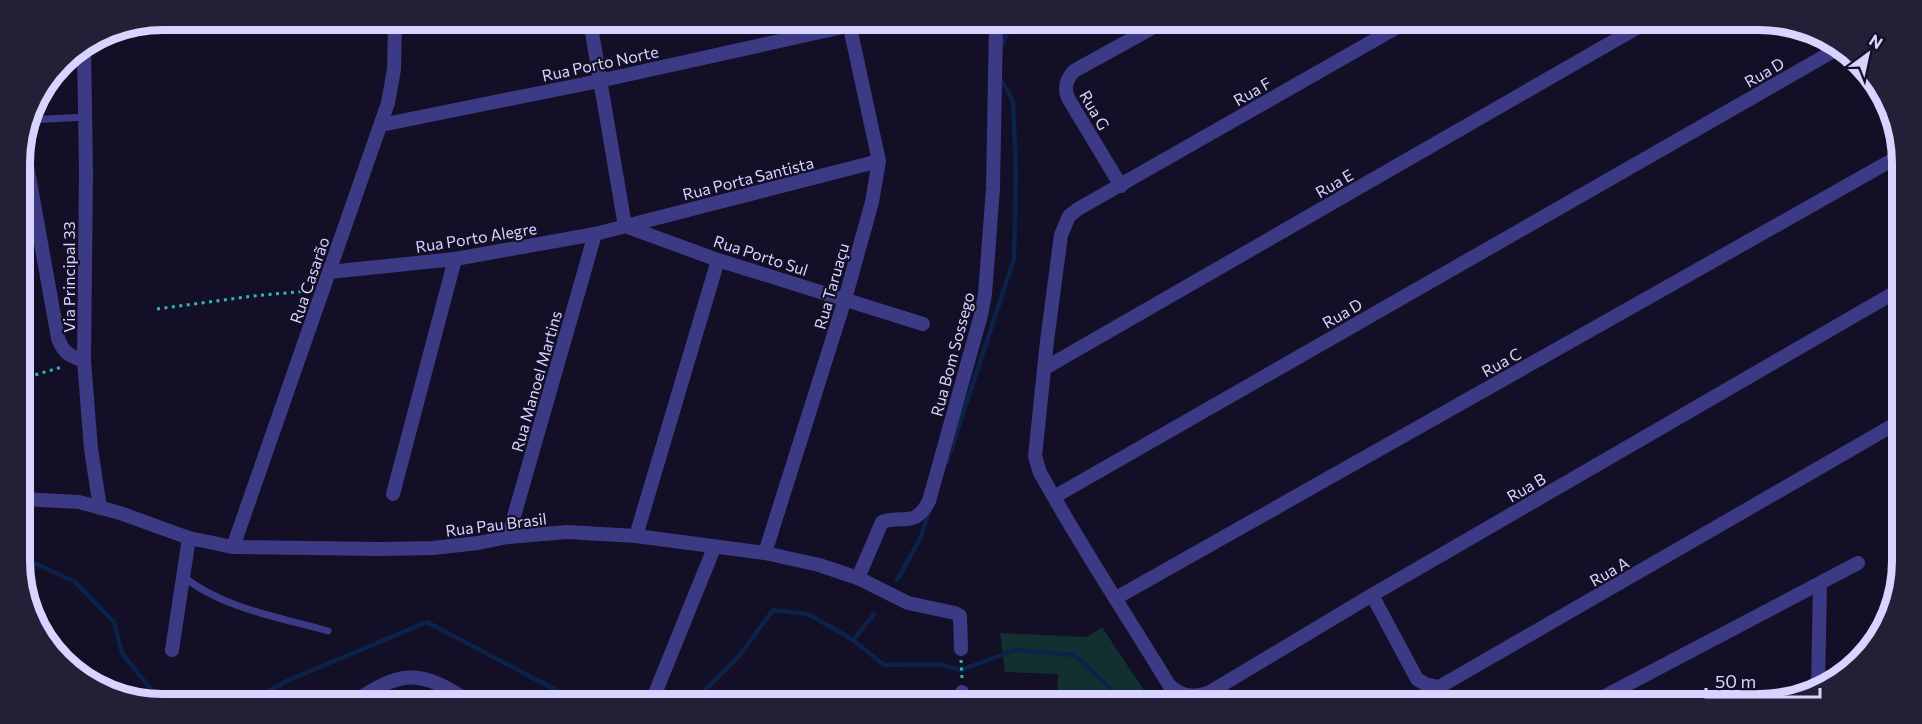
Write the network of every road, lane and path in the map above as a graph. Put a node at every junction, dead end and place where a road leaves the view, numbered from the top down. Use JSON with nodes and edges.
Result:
{"nodes":[{"id":1,"x":395,"y":30,"type":"edge"},
{"id":2,"x":591,"y":30,"type":"edge"},
{"id":3,"x":822,"y":30,"type":"edge"},
{"id":4,"x":854,"y":30,"type":"edge"},
{"id":5,"x":996,"y":30,"type":"edge"},
{"id":6,"x":1148,"y":30,"type":"edge"},
{"id":7,"x":1392,"y":30,"type":"edge"},
{"id":8,"x":1633,"y":30,"type":"edge"},
{"id":9,"x":1832,"y":52,"type":"edge"},
{"id":10,"x":84,"y":56,"type":"edge"},
{"id":11,"x":599,"y":81,"type":"junction"},
{"id":12,"x":85,"y":117,"type":"junction"},
{"id":13,"x":37,"y":120,"type":"edge"},
{"id":14,"x":381,"y":126,"type":"junction"},
{"id":15,"x":1892,"y":160,"type":"edge"},
{"id":16,"x":879,"y":161,"type":"junction"},
{"id":17,"x":30,"y":186,"type":"edge"},
{"id":18,"x":1121,"y":186,"type":"junction"},
{"id":19,"x":625,"y":226,"type":"junction"},
{"id":20,"x":595,"y":234,"type":"junction"},
{"id":21,"x":455,"y":259,"type":"junction"},
{"id":22,"x":718,"y":260,"type":"junction"},
{"id":23,"x":330,"y":272,"type":"junction"},
{"id":24,"x":323,"y":289,"type":"junction"},
{"id":25,"x":1892,"y":294,"type":"edge"},
{"id":26,"x":845,"y":299,"type":"junction"},
{"id":27,"x":157,"y":309,"type":"dead end"},
{"id":28,"x":923,"y":324,"type":"dead end"},
{"id":29,"x":84,"y":361,"type":"junction"},
{"id":30,"x":1045,"y":368,"type":"junction"},
{"id":31,"x":30,"y":376,"type":"edge"},
{"id":32,"x":1892,"y":426,"type":"edge"},
{"id":33,"x":393,"y":494,"type":"dead end"},
{"id":34,"x":1054,"y":497,"type":"junction"},
{"id":35,"x":30,"y":499,"type":"edge"},
{"id":36,"x":100,"y":508,"type":"junction"},
{"id":37,"x":636,"y":536,"type":"junction"},
{"id":38,"x":508,"y":537,"type":"junction"},
{"id":39,"x":189,"y":538,"type":"junction"},
{"id":40,"x":233,"y":547,"type":"junction"},
{"id":41,"x":714,"y":548,"type":"junction"},
{"id":42,"x":765,"y":553,"type":"junction"},
{"id":43,"x":1858,"y":563,"type":"dead end"},
{"id":44,"x":184,"y":576,"type":"junction"},
{"id":45,"x":858,"y":578,"type":"junction"},
{"id":46,"x":1820,"y":584,"type":"junction"},
{"id":47,"x":1372,"y":595,"type":"junction"},
{"id":48,"x":1116,"y":598,"type":"junction"},
{"id":49,"x":328,"y":632,"type":"dead end"},
{"id":50,"x":961,"y":649,"type":"joint"},
{"id":51,"x":172,"y":650,"type":"dead end"},
{"id":52,"x":1818,"y":680,"type":"edge"},
{"id":53,"x":366,"y":694,"type":"edge"},
{"id":54,"x":458,"y":694,"type":"edge"},
{"id":55,"x":655,"y":694,"type":"edge"},
{"id":56,"x":963,"y":694,"type":"edge"},
{"id":57,"x":1182,"y":694,"type":"edge"},
{"id":58,"x":1202,"y":694,"type":"edge"},
{"id":59,"x":1611,"y":694,"type":"edge"}],
"edges":[{"from":1,"to":14,"type":"street","name":"Rua Casarão"},
{"from":2,"to":11,"type":"street"},
{"from":3,"to":11,"type":"street","name":"Rua Porto Norte"},
{"from":4,"to":16,"type":"street","name":"Rua Taruaçu"},
{"from":5,"to":45,"type":"street","name":"Rua Bom Sossego"},
{"from":6,"to":18,"type":"street","name":"Rua G"},
{"from":7,"to":18,"type":"street","name":"Rua F"},
{"from":8,"to":30,"type":"street","name":"Rua E"},
{"from":9,"to":34,"type":"street","name":"Rua D"},
{"from":10,"to":12,"type":"street","name":"Via Principal 33"},
{"from":11,"to":14,"type":"street","name":"Rua Porto Norte"},
{"from":11,"to":19,"type":"street"},
{"from":12,"to":13,"type":"lane"},
{"from":12,"to":29,"type":"street","name":"Via Principal 33"},
{"from":14,"to":23,"type":"street","name":"Rua Casarão"},
{"from":15,"to":48,"type":"street","name":"Rua C"},
{"from":16,"to":19,"type":"street","name":"Rua Porta Santista"},
{"from":16,"to":26,"type":"street","name":"Rua Taruaçu"},
{"from":17,"to":29,"type":"street"},
{"from":18,"to":30,"type":"street"},
{"from":19,"to":20,"type":"street","name":"Rua Porto Alegre"},
{"from":19,"to":22,"type":"street","name":"Rua Porto Sul"},
{"from":20,"to":21,"type":"street","name":"Rua Porto Alegre"},
{"from":20,"to":38,"type":"street","name":"Rua Manoel Martins"},
{"from":21,"to":23,"type":"street","name":"Rua Porto Alegre"},
{"from":21,"to":33,"type":"street"},
{"from":22,"to":26,"type":"street","name":"Rua Porto Sul"},
{"from":22,"to":37,"type":"street"},
{"from":23,"to":24,"type":"street","name":"Rua Casarão"},
{"from":24,"to":27,"type":"path"},
{"from":24,"to":40,"type":"street","name":"Rua Casarão"},
{"from":25,"to":47,"type":"street","name":"Rua B"},
{"from":26,"to":28,"type":"street","name":"Rua Porto Sul"},
{"from":26,"to":42,"type":"street","name":"Rua Taruaçu"},
{"from":29,"to":31,"type":"path"},
{"from":29,"to":36,"type":"street","name":"Via Principal 33"},
{"from":30,"to":34,"type":"street"},
{"from":32,"to":47,"type":"street","name":"Rua A"},
{"from":34,"to":48,"type":"street"},
{"from":35,"to":36,"type":"street","name":"Rua Pau Brasil"},
{"from":36,"to":39,"type":"street","name":"Rua Pau Brasil"},
{"from":37,"to":38,"type":"street","name":"Rua Pau Brasil"},
{"from":37,"to":41,"type":"street","name":"Rua Pau Brasil"},
{"from":38,"to":40,"type":"street","name":"Rua Pau Brasil"},
{"from":39,"to":40,"type":"street","name":"Rua Pau Brasil"},
{"from":39,"to":44,"type":"street"},
{"from":41,"to":42,"type":"street","name":"Rua Pau Brasil"},
{"from":41,"to":55,"type":"street"},
{"from":42,"to":45,"type":"street","name":"Rua Pau Brasil"},
{"from":43,"to":46,"type":"street"},
{"from":44,"to":49,"type":"lane"},
{"from":44,"to":51,"type":"street"},
{"from":45,"to":50,"type":"street","name":"Rua Pau Brasil"},
{"from":46,"to":52,"type":"street"},
{"from":46,"to":59,"type":"street"},
{"from":47,"to":58,"type":"street","name":"Rua B"},
{"from":48,"to":57,"type":"street","name":"Rua B"},
{"from":50,"to":56,"type":"path"},
{"from":53,"to":54,"type":"street"}]}
